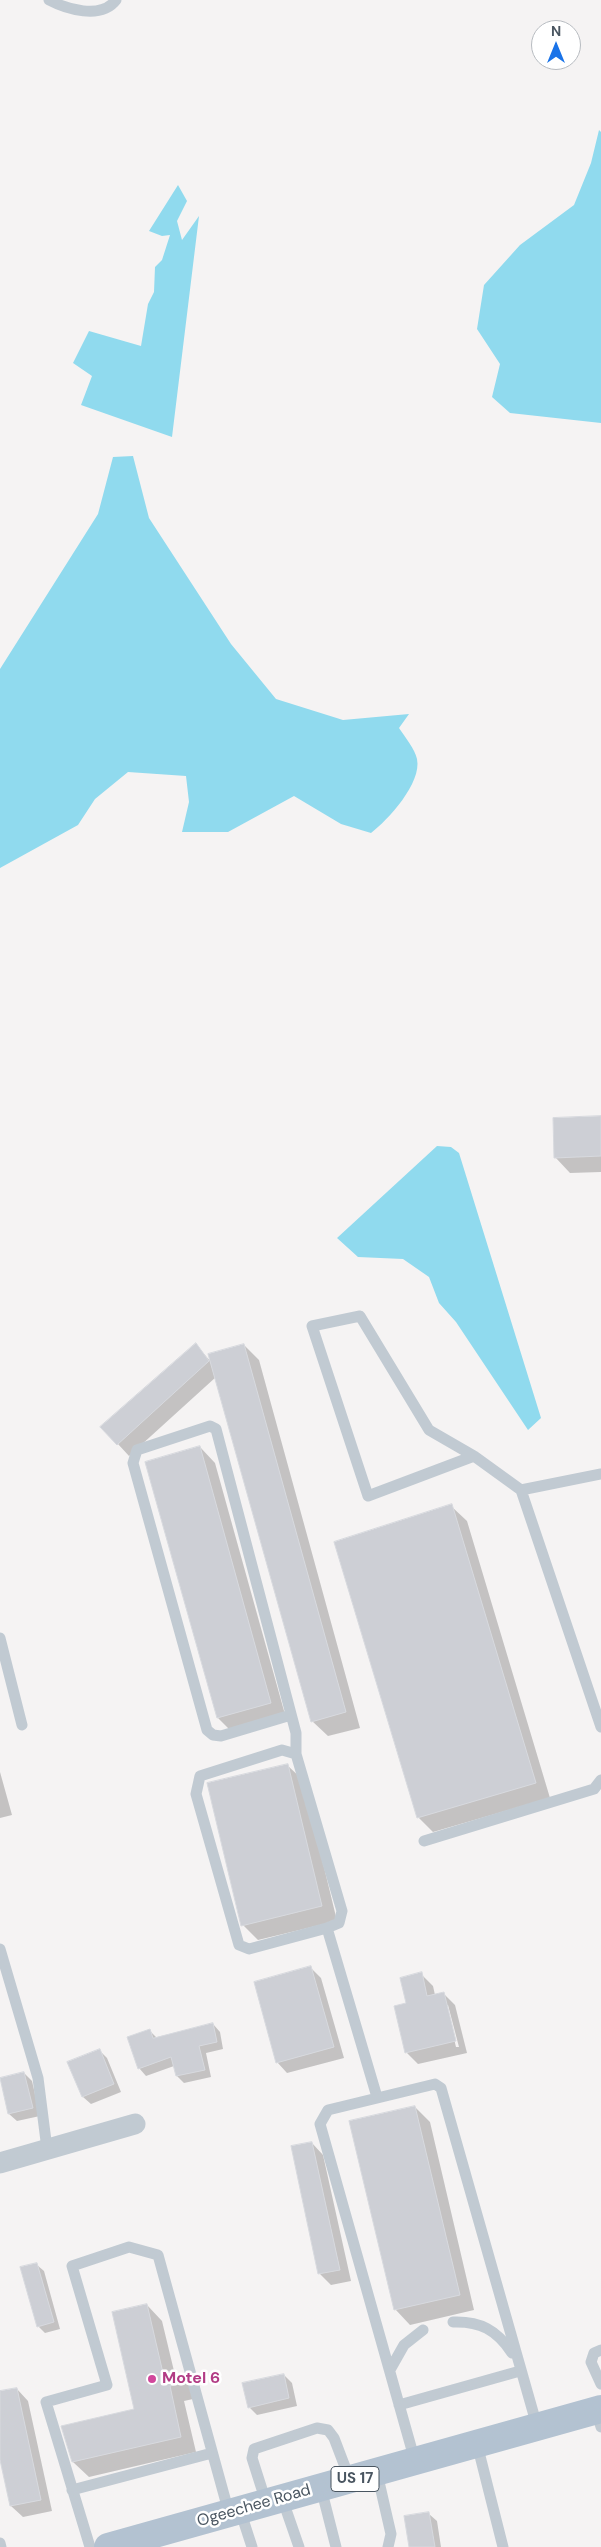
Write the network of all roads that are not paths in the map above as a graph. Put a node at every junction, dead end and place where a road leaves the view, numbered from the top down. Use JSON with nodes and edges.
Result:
{"nodes":[{"id":1,"x":49,"y":0,"type":"edge"},
{"id":2,"x":116,"y":0,"type":"edge"},
{"id":3,"x":474,"y":1456,"type":"junction"},
{"id":4,"x":601,"y":1474,"type":"edge"},
{"id":5,"x":521,"y":1490,"type":"junction"},
{"id":6,"x":0,"y":1638,"type":"edge"},
{"id":7,"x":291,"y":1715,"type":"junction"},
{"id":8,"x":22,"y":1724,"type":"dead end"},
{"id":9,"x":601,"y":1727,"type":"edge"},
{"id":10,"x":296,"y":1754,"type":"junction"},
{"id":11,"x":601,"y":1780,"type":"edge"},
{"id":12,"x":424,"y":1841,"type":"dead end"},
{"id":13,"x":328,"y":1928,"type":"junction"},
{"id":14,"x":0,"y":1949,"type":"edge"},
{"id":15,"x":377,"y":2097,"type":"junction"},
{"id":16,"x":134,"y":2124,"type":"dead end"},
{"id":17,"x":47,"y":2149,"type":"junction"},
{"id":18,"x":0,"y":2162,"type":"edge"},
{"id":19,"x":453,"y":2322,"type":"dead end"},
{"id":20,"x":423,"y":2330,"type":"dead end"},
{"id":21,"x":601,"y":2350,"type":"edge"},
{"id":22,"x":518,"y":2366,"type":"junction"},
{"id":23,"x":390,"y":2368,"type":"junction"},
{"id":24,"x":399,"y":2405,"type":"junction"},
{"id":25,"x":600,"y":2408,"type":"edge"},
{"id":26,"x":536,"y":2426,"type":"junction"},
{"id":27,"x":477,"y":2444,"type":"junction"},
{"id":28,"x":212,"y":2453,"type":"junction"},
{"id":29,"x":416,"y":2461,"type":"junction"},
{"id":30,"x":377,"y":2472,"type":"junction"},
{"id":31,"x":350,"y":2480,"type":"junction"},
{"id":32,"x":321,"y":2488,"type":"junction"},
{"id":33,"x":72,"y":2490,"type":"junction"},
{"id":34,"x":274,"y":2500,"type":"junction"},
{"id":35,"x":235,"y":2512,"type":"junction"},
{"id":36,"x":0,"y":2543,"type":"edge"},
{"id":37,"x":1,"y":2547,"type":"edge"},
{"id":38,"x":90,"y":2547,"type":"edge"},
{"id":39,"x":108,"y":2547,"type":"edge"},
{"id":40,"x":252,"y":2547,"type":"edge"},
{"id":41,"x":299,"y":2547,"type":"edge"},
{"id":42,"x":336,"y":2547,"type":"edge"},
{"id":43,"x":388,"y":2547,"type":"edge"},
{"id":44,"x":503,"y":2547,"type":"edge"}],
"edges":[{"from":1,"to":2,"type":"lane"},
{"from":3,"to":3,"type":"lane"},
{"from":3,"to":5,"type":"lane"},
{"from":4,"to":5,"type":"lane"},
{"from":5,"to":9,"type":"lane"},
{"from":6,"to":8,"type":"lane"},
{"from":7,"to":7,"type":"lane"},
{"from":7,"to":10,"type":"lane"},
{"from":10,"to":13,"type":"lane"},
{"from":10,"to":13,"type":"lane"},
{"from":11,"to":12,"type":"lane"},
{"from":13,"to":15,"type":"lane"},
{"from":14,"to":17,"type":"lane"},
{"from":15,"to":22,"type":"lane"},
{"from":15,"to":23,"type":"lane"},
{"from":16,"to":17,"type":"street"},
{"from":17,"to":18,"type":"street"},
{"from":19,"to":22,"type":"lane"},
{"from":20,"to":23,"type":"lane"},
{"from":21,"to":25,"type":"lane"},
{"from":22,"to":24,"type":"lane"},
{"from":22,"to":26,"type":"lane"},
{"from":23,"to":24,"type":"lane"},
{"from":24,"to":29,"type":"lane"},
{"from":25,"to":26,"type":"main road","name":"Ogeechee Road","number":"US 17"},
{"from":26,"to":27,"type":"main road","name":"Ogeechee Road","number":"US 17"},
{"from":27,"to":29,"type":"main road","name":"Ogeechee Road","number":"US 17"},
{"from":27,"to":44,"type":"lane"},
{"from":28,"to":33,"type":"lane"},
{"from":28,"to":33,"type":"lane"},
{"from":28,"to":35,"type":"lane"},
{"from":29,"to":30,"type":"main road","name":"Ogeechee Road","number":"US 17"},
{"from":30,"to":31,"type":"main road","name":"Ogeechee Road","number":"US 17"},
{"from":30,"to":43,"type":"lane"},
{"from":31,"to":32,"type":"main road","name":"Ogeechee Road","number":"US 17"},
{"from":31,"to":34,"type":"lane"},
{"from":32,"to":34,"type":"main road","name":"Ogeechee Road","number":"US 17"},
{"from":32,"to":42,"type":"lane"},
{"from":33,"to":38,"type":"lane"},
{"from":34,"to":35,"type":"main road","name":"Ogeechee Road","number":"US 17"},
{"from":34,"to":41,"type":"lane"},
{"from":35,"to":39,"type":"main road","name":"Ogeechee Road","number":"US 17"},
{"from":35,"to":40,"type":"lane"},
{"from":36,"to":37,"type":"lane"}]}
